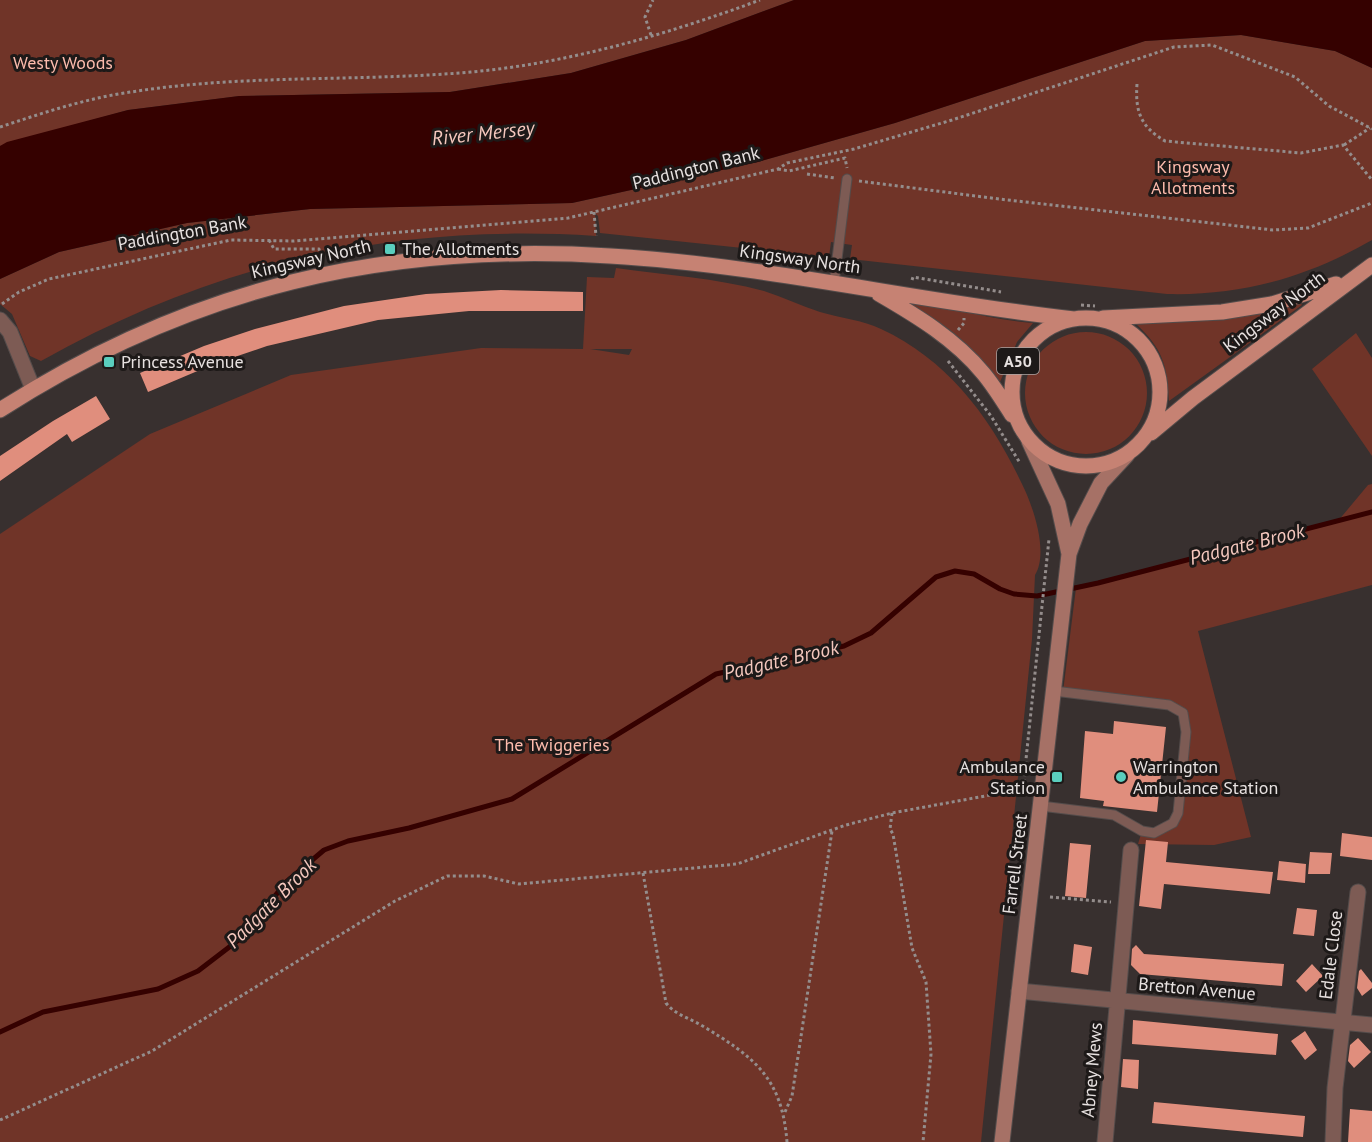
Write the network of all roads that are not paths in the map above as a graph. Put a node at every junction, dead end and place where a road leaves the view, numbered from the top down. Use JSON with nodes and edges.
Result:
{"nodes":[{"id":1,"x":847,"y":179,"type":"road end"},
{"id":2,"x":1372,"y":265,"type":"edge"},
{"id":3,"x":1347,"y":280,"type":"junction"},
{"id":4,"x":834,"y":283,"type":"junction"},
{"id":5,"x":871,"y":289,"type":"junction"},
{"id":6,"x":1073,"y":312,"type":"junction"},
{"id":7,"x":1091,"y":318,"type":"junction"},
{"id":8,"x":0,"y":321,"type":"edge"},
{"id":9,"x":33,"y":389,"type":"junction"},
{"id":10,"x":0,"y":410,"type":"edge"},
{"id":11,"x":1020,"y":427,"type":"junction"},
{"id":12,"x":1029,"y":441,"type":"junction"},
{"id":13,"x":1140,"y":443,"type":"junction"},
{"id":14,"x":1127,"y":454,"type":"junction"},
{"id":15,"x":1069,"y":560,"type":"junction"},
{"id":16,"x":1054,"y":691,"type":"junction"},
{"id":17,"x":1041,"y":806,"type":"junction"},
{"id":18,"x":1131,"y":850,"type":"dead end"},
{"id":19,"x":1358,"y":892,"type":"dead end"},
{"id":20,"x":1019,"y":991,"type":"junction"},
{"id":21,"x":1118,"y":1002,"type":"junction"},
{"id":22,"x":1343,"y":1022,"type":"junction"},
{"id":23,"x":1372,"y":1025,"type":"edge"},
{"id":24,"x":1002,"y":1142,"type":"edge"},
{"id":25,"x":1105,"y":1142,"type":"edge"},
{"id":26,"x":1333,"y":1142,"type":"edge"}],
"edges":[{"from":1,"to":4,"type":"lane"},
{"from":2,"to":3,"type":"main road","name":"Kingsway North","number":"A50"},
{"from":3,"to":7,"type":"main road","name":"Kingsway North","number":"A50"},
{"from":3,"to":13,"type":"main road","name":"Kingsway North","number":"A50"},
{"from":4,"to":5,"type":"main road","name":"Kingsway North","number":"A50"},
{"from":4,"to":9,"type":"main road","name":"Kingsway North","number":"A50"},
{"from":5,"to":6,"type":"main road","name":"Kingsway North","number":"A50"},
{"from":5,"to":11,"type":"main road","name":"Kingsway North","number":"A50"},
{"from":6,"to":7,"type":"main road","number":"A50"},
{"from":6,"to":11,"type":"main road","number":"A50"},
{"from":7,"to":13,"type":"main road","number":"A50"},
{"from":8,"to":9,"type":"street"},
{"from":9,"to":10,"type":"main road","name":"Kingsway North","number":"A50"},
{"from":11,"to":12,"type":"main road","number":"A50"},
{"from":12,"to":14,"type":"main road","number":"A50"},
{"from":12,"to":15,"type":"street","name":"Farrell Street"},
{"from":13,"to":14,"type":"main road","number":"A50"},
{"from":14,"to":15,"type":"street","name":"Farrell Street"},
{"from":15,"to":16,"type":"street","name":"Farrell Street"},
{"from":16,"to":17,"type":"street","name":"Farrell Street"},
{"from":16,"to":17,"type":"lane"},
{"from":17,"to":20,"type":"street","name":"Farrell Street"},
{"from":18,"to":21,"type":"street","name":"Abney Mews"},
{"from":19,"to":22,"type":"street","name":"Edale Close"},
{"from":20,"to":21,"type":"street","name":"Bretton Avenue"},
{"from":20,"to":24,"type":"street","name":"Farrell Street"},
{"from":21,"to":22,"type":"street","name":"Bretton Avenue"},
{"from":21,"to":25,"type":"street","name":"Abney Mews"},
{"from":22,"to":23,"type":"street","name":"Bretton Avenue"},
{"from":22,"to":26,"type":"street","name":"Edale Close"}]}
